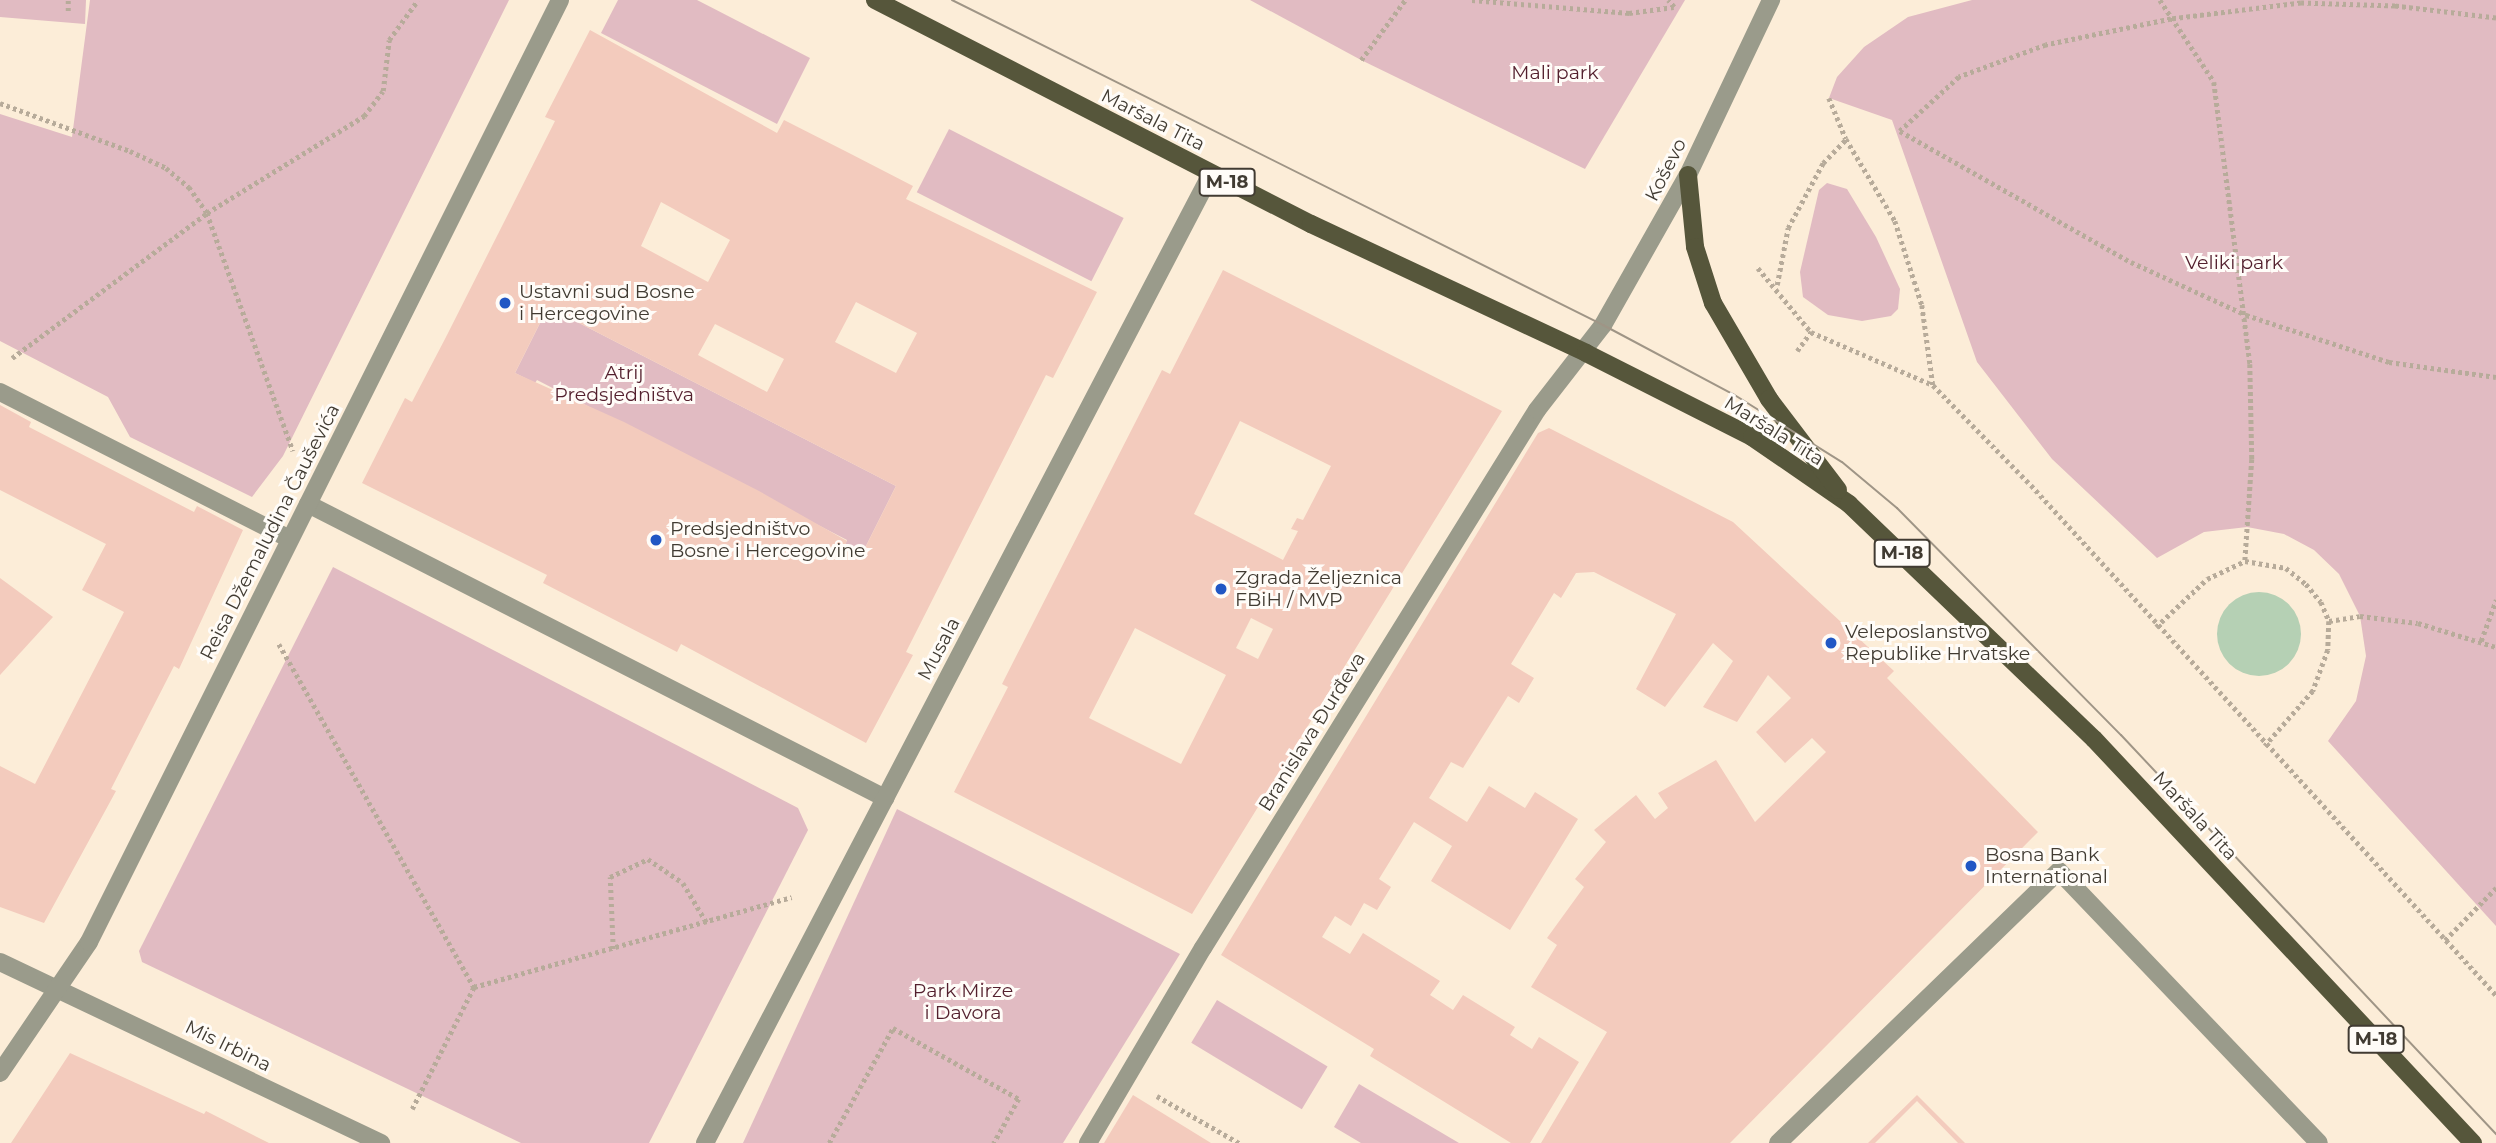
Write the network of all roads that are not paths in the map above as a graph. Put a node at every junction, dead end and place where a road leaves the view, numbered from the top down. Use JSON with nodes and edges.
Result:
{"nodes":[{"id":1,"x":560,"y":0,"type":"edge"},
{"id":2,"x":875,"y":0,"type":"edge"},
{"id":3,"x":1771,"y":0,"type":"edge"},
{"id":4,"x":1211,"y":174,"type":"junction"},
{"id":5,"x":1688,"y":175,"type":"junction"},
{"id":6,"x":1586,"y":353,"type":"junction"},
{"id":7,"x":0,"y":392,"type":"edge"},
{"id":8,"x":308,"y":504,"type":"junction"},
{"id":9,"x":1849,"y":504,"type":"junction"},
{"id":10,"x":290,"y":539,"type":"junction"},
{"id":11,"x":885,"y":798,"type":"junction"},
{"id":12,"x":0,"y":962,"type":"edge"},
{"id":13,"x":57,"y":988,"type":"junction"},
{"id":14,"x":0,"y":1073,"type":"edge"},
{"id":15,"x":381,"y":1143,"type":"edge"},
{"id":16,"x":705,"y":1143,"type":"edge"},
{"id":17,"x":1088,"y":1143,"type":"edge"},
{"id":18,"x":1778,"y":1143,"type":"edge"},
{"id":19,"x":2319,"y":1143,"type":"edge"},
{"id":20,"x":2473,"y":1143,"type":"edge"}],
"edges":[{"from":1,"to":8,"type":"street","name":"Reisa Džemaludina Čauševića"},
{"from":2,"to":4,"type":"main road","name":"Maršala Tita","number":"M-18"},
{"from":3,"to":5,"type":"street","name":"Koševo"},
{"from":4,"to":6,"type":"main road","name":"Maršala Tita","number":"M-18"},
{"from":4,"to":11,"type":"street","name":"Musala"},
{"from":5,"to":6,"type":"street","name":"Koševo"},
{"from":5,"to":9,"type":"main road"},
{"from":6,"to":9,"type":"main road","name":"Maršala Tita","number":"M-18"},
{"from":6,"to":17,"type":"street","name":"Branislava Đurđeva"},
{"from":7,"to":10,"type":"street"},
{"from":8,"to":10,"type":"street","name":"Reisa Džemaludina Čauševića"},
{"from":8,"to":11,"type":"street"},
{"from":9,"to":20,"type":"main road","name":"Maršala Tita","number":"M-18"},
{"from":10,"to":13,"type":"street","name":"Reisa Džemaludina Čauševića"},
{"from":11,"to":16,"type":"street","name":"Musala"},
{"from":12,"to":13,"type":"street","name":"Mis Irbina"},
{"from":13,"to":14,"type":"street","name":"Reisa Džemaludina Čauševića"},
{"from":13,"to":15,"type":"street","name":"Mis Irbina"},
{"from":18,"to":19,"type":"street"}]}
